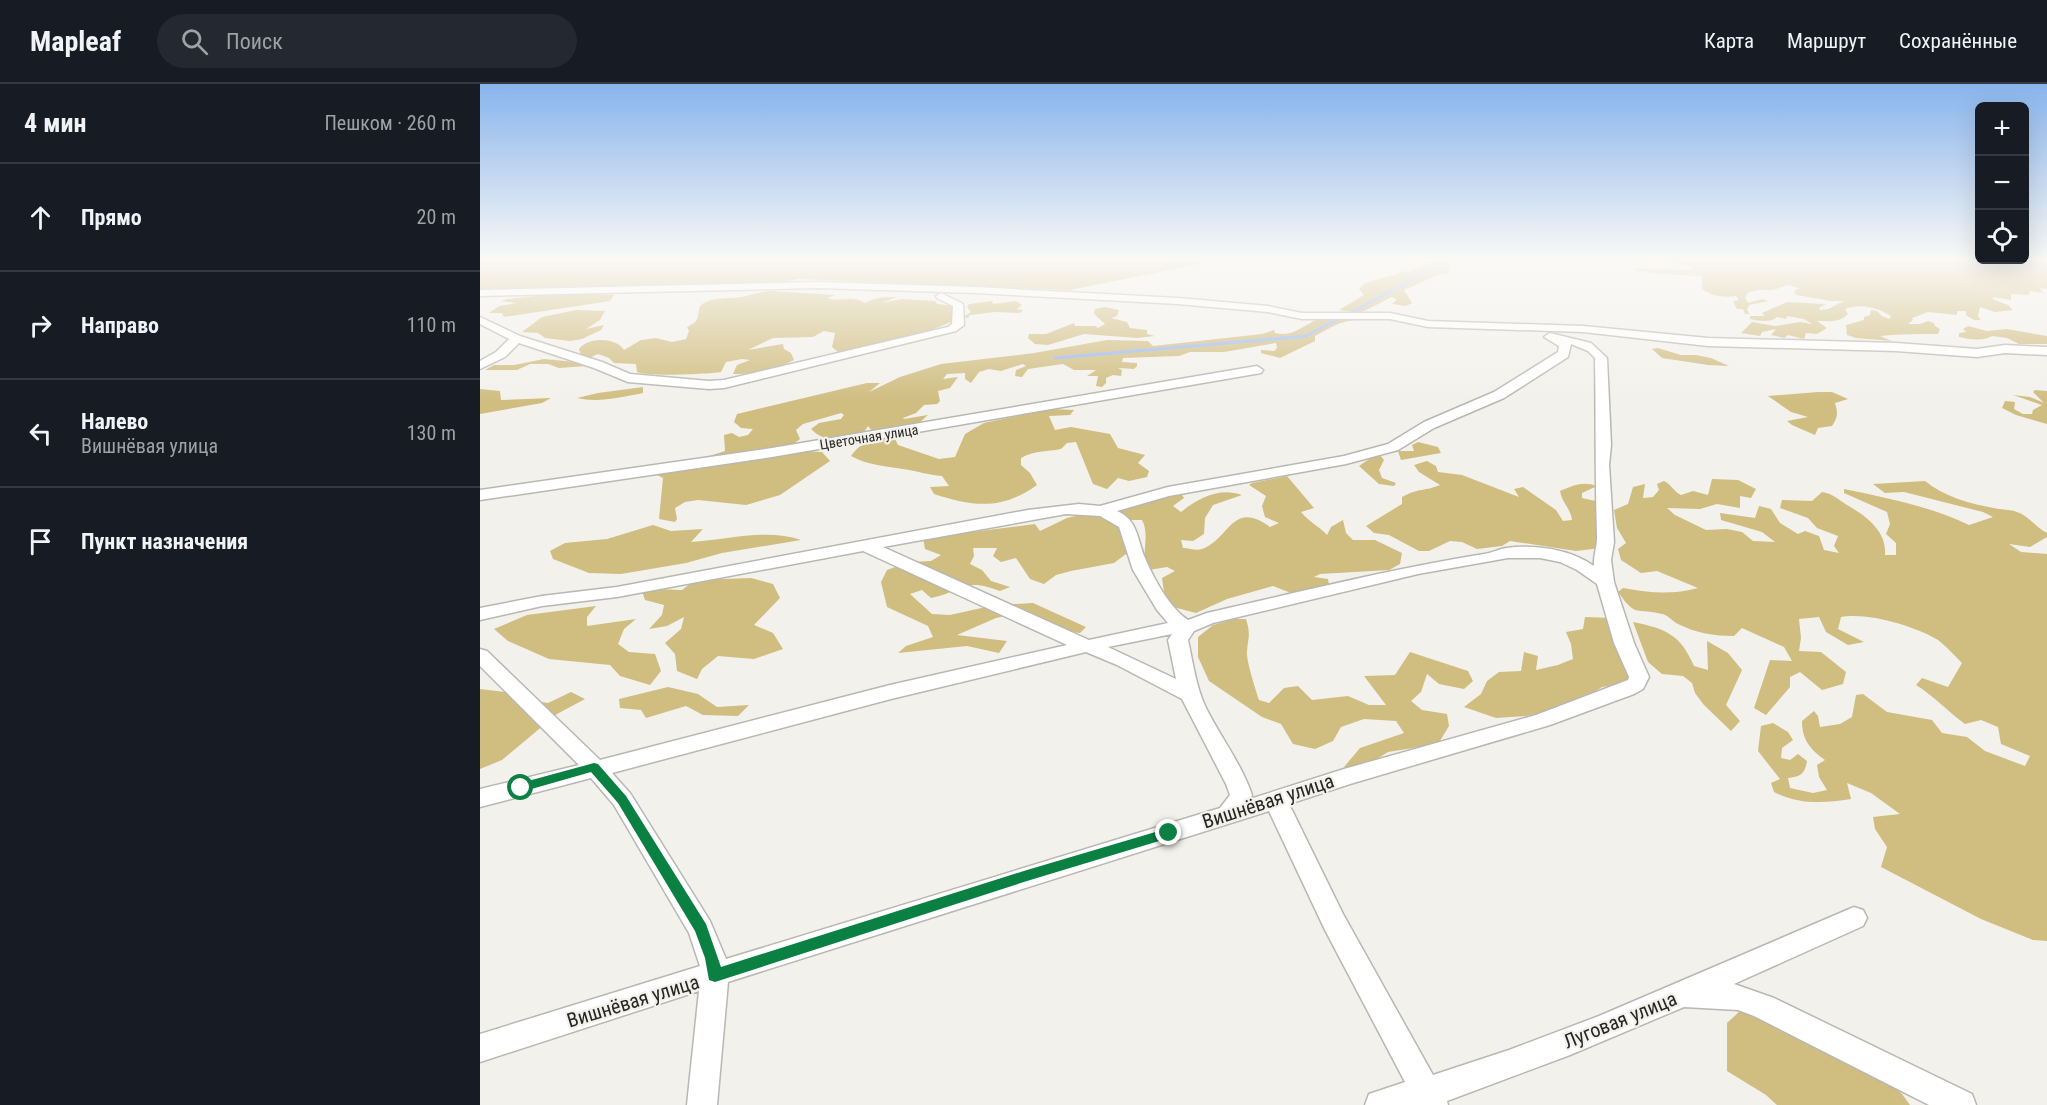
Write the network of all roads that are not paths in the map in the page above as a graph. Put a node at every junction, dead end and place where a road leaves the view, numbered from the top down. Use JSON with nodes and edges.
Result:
{"nodes":[{"id":1,"x":957,"y":307,"type":"edge"},
{"id":2,"x":1243,"y":307,"type":"edge"},
{"id":3,"x":1248,"y":307,"type":"edge"},
{"id":4,"x":1253,"y":307,"type":"junction"},
{"id":5,"x":480,"y":320,"type":"edge"},
{"id":6,"x":1492,"y":327,"type":"junction"},
{"id":7,"x":1554,"y":333,"type":"junction"},
{"id":8,"x":516,"y":338,"type":"junction"},
{"id":9,"x":2047,"y":351,"type":"edge"},
{"id":10,"x":481,"y":364,"type":"edge"},
{"id":11,"x":1257,"y":370,"type":"dead end"},
{"id":12,"x":480,"y":495,"type":"edge"},
{"id":13,"x":1099,"y":510,"type":"junction"},
{"id":14,"x":866,"y":546,"type":"junction"},
{"id":15,"x":1604,"y":550,"type":"junction"},
{"id":16,"x":1540,"y":553,"type":"junction"},
{"id":17,"x":1605,"y":582,"type":"junction"},
{"id":18,"x":480,"y":614,"type":"edge"},
{"id":19,"x":1187,"y":627,"type":"junction"},
{"id":20,"x":1088,"y":646,"type":"junction"},
{"id":21,"x":480,"y":654,"type":"edge"},
{"id":22,"x":1191,"y":695,"type":"junction"},
{"id":23,"x":594,"y":767,"type":"junction"},
{"id":24,"x":480,"y":798,"type":"edge"},
{"id":25,"x":1276,"y":800,"type":"junction"},
{"id":26,"x":1228,"y":815,"type":"junction"},
{"id":27,"x":1854,"y":918,"type":"dead end"},
{"id":28,"x":715,"y":975,"type":"junction"},
{"id":29,"x":1676,"y":997,"type":"junction"},
{"id":30,"x":480,"y":1048,"type":"edge"},
{"id":31,"x":1429,"y":1099,"type":"edge"},
{"id":32,"x":702,"y":1105,"type":"edge"},
{"id":33,"x":1380,"y":1105,"type":"edge"},
{"id":34,"x":1961,"y":1105,"type":"edge"}],
"edges":[{"from":1,"to":8,"type":"street"},
{"from":2,"to":4,"type":"street"},
{"from":3,"to":4,"type":"street"},
{"from":4,"to":6,"type":"street"},
{"from":5,"to":8,"type":"street"},
{"from":6,"to":7,"type":"street"},
{"from":6,"to":7,"type":"street"},
{"from":7,"to":9,"type":"street"},
{"from":7,"to":13,"type":"street"},
{"from":7,"to":15,"type":"street"},
{"from":8,"to":10,"type":"street"},
{"from":11,"to":12,"type":"street","name":"Цветочная улица"},
{"from":13,"to":14,"type":"street"},
{"from":13,"to":19,"type":"street"},
{"from":14,"to":18,"type":"street"},
{"from":14,"to":20,"type":"street"},
{"from":15,"to":16,"type":"street"},
{"from":15,"to":17,"type":"street"},
{"from":16,"to":17,"type":"street"},
{"from":16,"to":19,"type":"street"},
{"from":17,"to":25,"type":"street","name":"Вишнёвая улица"},
{"from":19,"to":20,"type":"street"},
{"from":19,"to":22,"type":"street"},
{"from":20,"to":22,"type":"street"},
{"from":20,"to":23,"type":"street"},
{"from":21,"to":23,"type":"street"},
{"from":22,"to":26,"type":"street"},
{"from":23,"to":24,"type":"street"},
{"from":23,"to":28,"type":"street"},
{"from":25,"to":26,"type":"street","name":"Вишнёвая улица"},
{"from":25,"to":31,"type":"street"},
{"from":26,"to":28,"type":"street","name":"Вишнёвая улица"},
{"from":27,"to":29,"type":"street","name":"Луговая улица"},
{"from":28,"to":30,"type":"street","name":"Вишнёвая улица"},
{"from":28,"to":32,"type":"street"},
{"from":29,"to":31,"type":"street","name":"Луговая улица"},
{"from":29,"to":34,"type":"street"},
{"from":31,"to":33,"type":"street","name":"Луговая улица"}]}
